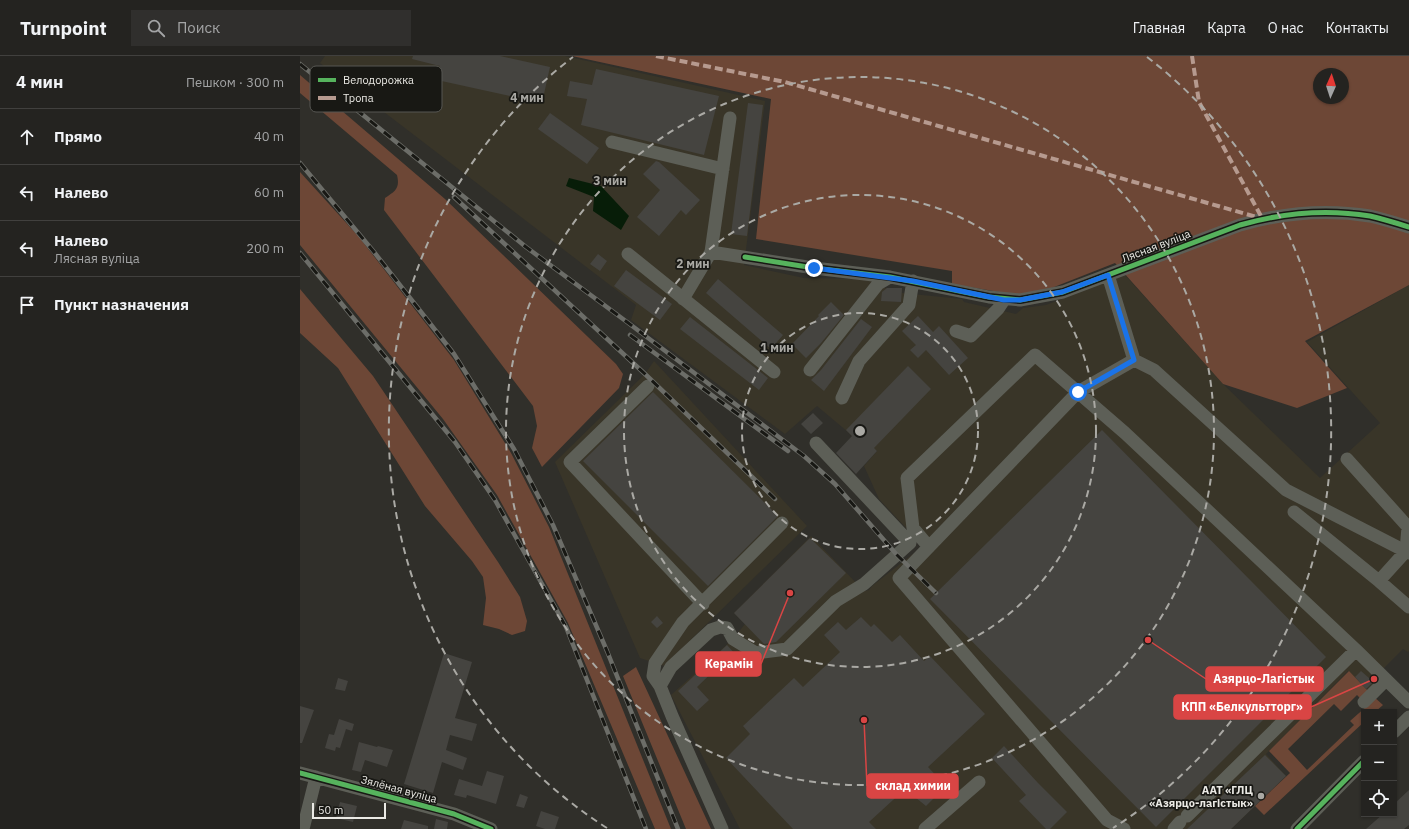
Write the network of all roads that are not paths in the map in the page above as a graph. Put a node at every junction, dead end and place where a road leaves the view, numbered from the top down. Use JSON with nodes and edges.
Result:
{"nodes":[{"id":1,"x":730,"y":118,"type":"dead end"},
{"id":2,"x":612,"y":142,"type":"dead end"},
{"id":3,"x":723,"y":169,"type":"junction"},
{"id":4,"x":1409,"y":227,"type":"edge"},
{"id":5,"x":711,"y":252,"type":"junction"},
{"id":6,"x":628,"y":254,"type":"dead end"},
{"id":7,"x":1108,"y":275,"type":"junction"},
{"id":8,"x":890,"y":277,"type":"junction"},
{"id":9,"x":913,"y":281,"type":"junction"},
{"id":10,"x":683,"y":299,"type":"junction"},
{"id":11,"x":1004,"y":300,"type":"junction"},
{"id":12,"x":956,"y":331,"type":"dead end"},
{"id":13,"x":1134,"y":360,"type":"junction"},
{"id":14,"x":810,"y":370,"type":"dead end"},
{"id":15,"x":774,"y":372,"type":"dead end"},
{"id":16,"x":648,"y":386,"type":"dead end"},
{"id":17,"x":1078,"y":392,"type":"junction"},
{"id":18,"x":842,"y":398,"type":"dead end"},
{"id":19,"x":816,"y":443,"type":"dead end"},
{"id":20,"x":1346,"y":459,"type":"dead end"},
{"id":21,"x":1294,"y":512,"type":"dead end"},
{"id":22,"x":1329,"y":512,"type":"junction"},
{"id":23,"x":782,"y":523,"type":"dead end"},
{"id":24,"x":1318,"y":532,"type":"junction"},
{"id":25,"x":929,"y":547,"type":"junction"},
{"id":26,"x":1408,"y":552,"type":"edge"},
{"id":27,"x":1380,"y":581,"type":"junction"},
{"id":28,"x":702,"y":604,"type":"junction"},
{"id":29,"x":1409,"y":607,"type":"edge"},
{"id":30,"x":1356,"y":650,"type":"junction"},
{"id":31,"x":1386,"y":680,"type":"junction"},
{"id":32,"x":660,"y":686,"type":"junction"},
{"id":33,"x":1364,"y":702,"type":"dead end"},
{"id":34,"x":1409,"y":702,"type":"edge"},
{"id":35,"x":1409,"y":717,"type":"edge"},
{"id":36,"x":1397,"y":729,"type":"edge"},
{"id":37,"x":1361,"y":764,"type":"edge"},
{"id":38,"x":300,"y":772,"type":"edge"},
{"id":39,"x":316,"y":777,"type":"junction"},
{"id":40,"x":979,"y":782,"type":"dead end"},
{"id":41,"x":1180,"y":822,"type":"edge"},
{"id":42,"x":303,"y":829,"type":"edge"},
{"id":43,"x":491,"y":829,"type":"edge"},
{"id":44,"x":722,"y":829,"type":"edge"},
{"id":45,"x":925,"y":829,"type":"edge"},
{"id":46,"x":1124,"y":829,"type":"edge"},
{"id":47,"x":1297,"y":829,"type":"edge"}],
"edges":[{"from":1,"to":3,"type":"street"},
{"from":2,"to":3,"type":"street"},
{"from":3,"to":5,"type":"street"},
{"from":4,"to":7,"type":"street","name":"Лясная вуліца"},
{"from":5,"to":8,"type":"street","name":"Лясная вуліца"},
{"from":5,"to":10,"type":"street"},
{"from":6,"to":10,"type":"street"},
{"from":7,"to":11,"type":"street","name":"Лясная вуліца"},
{"from":7,"to":13,"type":"street"},
{"from":8,"to":9,"type":"street","name":"Лясная вуліца"},
{"from":8,"to":14,"type":"street"},
{"from":9,"to":11,"type":"street","name":"Лясная вуліца"},
{"from":9,"to":18,"type":"street"},
{"from":10,"to":15,"type":"street"},
{"from":11,"to":12,"type":"street"},
{"from":13,"to":17,"type":"street"},
{"from":13,"to":22,"type":"street"},
{"from":16,"to":28,"type":"street"},
{"from":17,"to":25,"type":"street"},
{"from":17,"to":25,"type":"street"},
{"from":17,"to":30,"type":"street"},
{"from":19,"to":32,"type":"street"},
{"from":20,"to":26,"type":"street"},
{"from":21,"to":24,"type":"street"},
{"from":22,"to":24,"type":"street"},
{"from":22,"to":26,"type":"street"},
{"from":23,"to":28,"type":"street"},
{"from":24,"to":27,"type":"street"},
{"from":25,"to":46,"type":"street"},
{"from":26,"to":27,"type":"street"},
{"from":27,"to":29,"type":"street"},
{"from":28,"to":32,"type":"street"},
{"from":30,"to":31,"type":"street"},
{"from":30,"to":41,"type":"street"},
{"from":31,"to":33,"type":"street"},
{"from":31,"to":34,"type":"street"},
{"from":32,"to":44,"type":"street"},
{"from":35,"to":36,"type":"street"},
{"from":37,"to":47,"type":"street"},
{"from":38,"to":39,"type":"street","name":"Зялёная вуліца"},
{"from":39,"to":42,"type":"street"},
{"from":39,"to":43,"type":"street","name":"Зялёная вуліца"},
{"from":40,"to":45,"type":"street"}]}
